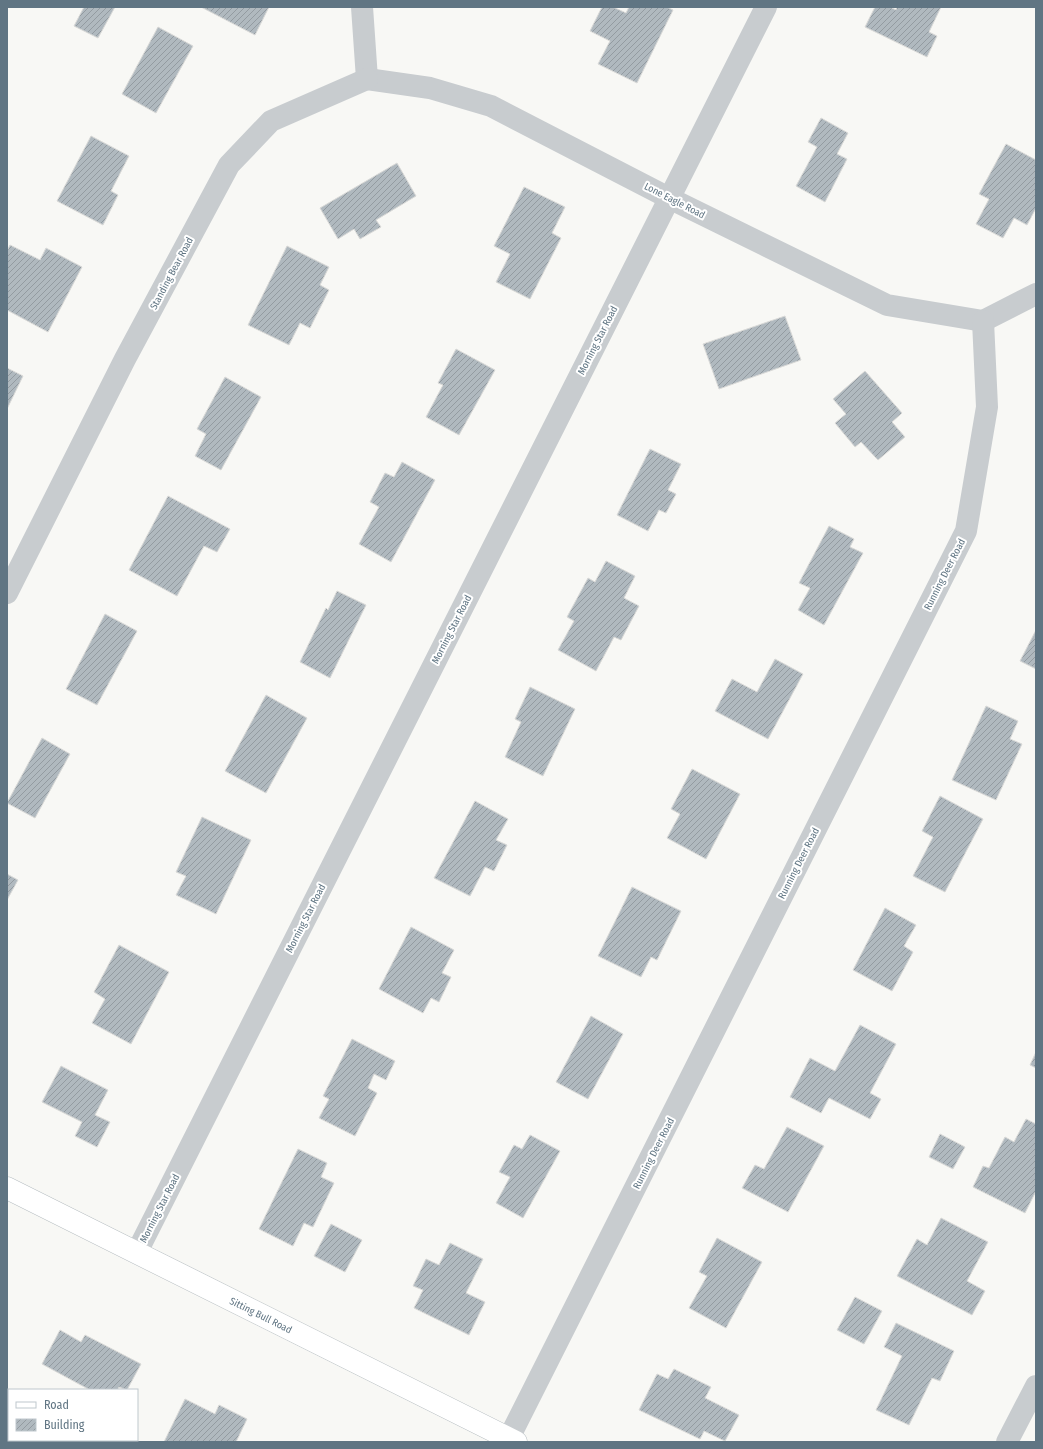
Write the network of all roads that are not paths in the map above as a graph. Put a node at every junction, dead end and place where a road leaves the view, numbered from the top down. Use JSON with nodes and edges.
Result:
{"nodes":[{"id":1,"x":362,"y":7,"type":"edge"},
{"id":2,"x":766,"y":7,"type":"edge"},
{"id":3,"x":367,"y":79,"type":"junction"},
{"id":4,"x":669,"y":198,"type":"junction"},
{"id":5,"x":1036,"y":294,"type":"edge"},
{"id":6,"x":983,"y":321,"type":"junction"},
{"id":7,"x":7,"y":592,"type":"edge"},
{"id":8,"x":7,"y":1188,"type":"edge"},
{"id":9,"x":137,"y":1252,"type":"junction"},
{"id":10,"x":1036,"y":1386,"type":"edge"},
{"id":11,"x":513,"y":1440,"type":"edge"},
{"id":12,"x":1007,"y":1442,"type":"edge"}],
"edges":[{"from":1,"to":3,"type":"street"},
{"from":2,"to":4,"type":"street","name":"Morning Star Road"},
{"from":3,"to":4,"type":"street","name":"Lone Eagle Road"},
{"from":3,"to":7,"type":"street","name":"Standing Bear Road"},
{"from":4,"to":6,"type":"street","name":"Lone Eagle Road"},
{"from":4,"to":9,"type":"street","name":"Morning Star Road"},
{"from":5,"to":6,"type":"street"},
{"from":6,"to":11,"type":"street","name":"Running Deer Road"},
{"from":8,"to":9,"type":"street","name":"Sitting Bull Road"},
{"from":9,"to":11,"type":"street","name":"Sitting Bull Road"},
{"from":10,"to":12,"type":"street"}]}
